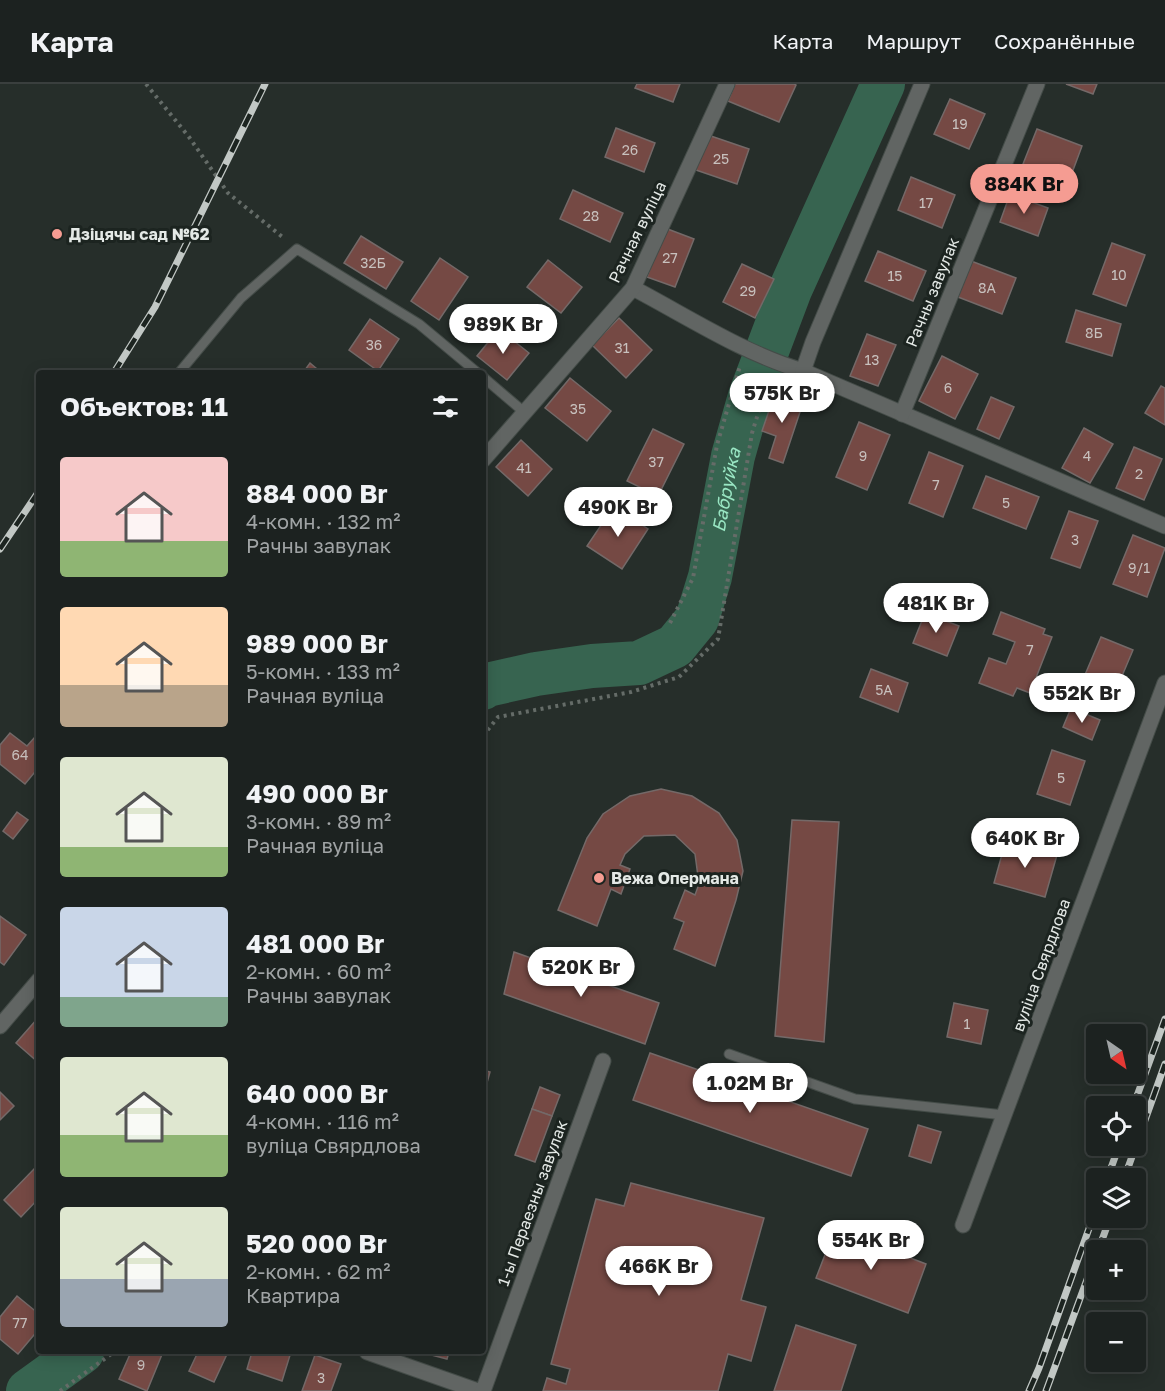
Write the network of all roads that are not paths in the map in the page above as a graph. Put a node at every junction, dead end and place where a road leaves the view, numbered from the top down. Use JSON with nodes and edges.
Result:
{"nodes":[{"id":1,"x":727,"y":84,"type":"edge"},
{"id":2,"x":922,"y":84,"type":"edge"},
{"id":3,"x":1038,"y":84,"type":"edge"},
{"id":4,"x":633,"y":288,"type":"junction"},
{"id":5,"x":181,"y":370,"type":"edge"},
{"id":6,"x":473,"y":370,"type":"edge"},
{"id":7,"x":803,"y":371,"type":"junction"},
{"id":8,"x":486,"y":380,"type":"edge"},
{"id":9,"x":524,"y":412,"type":"junction"},
{"id":10,"x":902,"y":414,"type":"junction"},
{"id":11,"x":486,"y":456,"type":"edge"},
{"id":12,"x":1165,"y":526,"type":"edge"},
{"id":13,"x":1165,"y":683,"type":"edge"},
{"id":14,"x":36,"y":984,"type":"edge"},
{"id":15,"x":0,"y":1026,"type":"edge"},
{"id":16,"x":729,"y":1054,"type":"dead end"},
{"id":17,"x":603,"y":1061,"type":"dead end"},
{"id":18,"x":1004,"y":1115,"type":"junction"},
{"id":19,"x":963,"y":1225,"type":"dead end"},
{"id":20,"x":373,"y":1354,"type":"edge"},
{"id":21,"x":478,"y":1391,"type":"edge"},
{"id":22,"x":483,"y":1391,"type":"edge"}],
"edges":[{"from":1,"to":4,"type":"street","name":"Рачная вуліца"},
{"from":2,"to":7,"type":"street"},
{"from":3,"to":10,"type":"street","name":"Рачны завулак"},
{"from":4,"to":7,"type":"street"},
{"from":4,"to":9,"type":"street","name":"Рачная вуліца"},
{"from":5,"to":6,"type":"lane"},
{"from":7,"to":10,"type":"street"},
{"from":8,"to":9,"type":"lane"},
{"from":9,"to":11,"type":"street","name":"Рачная вуліца"},
{"from":10,"to":12,"type":"street"},
{"from":13,"to":18,"type":"street","name":"вуліца Свярдлова"},
{"from":14,"to":15,"type":"street"},
{"from":16,"to":18,"type":"lane"},
{"from":17,"to":22,"type":"street","name":"1-ы Пераезны завулак"},
{"from":18,"to":19,"type":"street","name":"вуліца Свярдлова"},
{"from":20,"to":21,"type":"street"}]}
